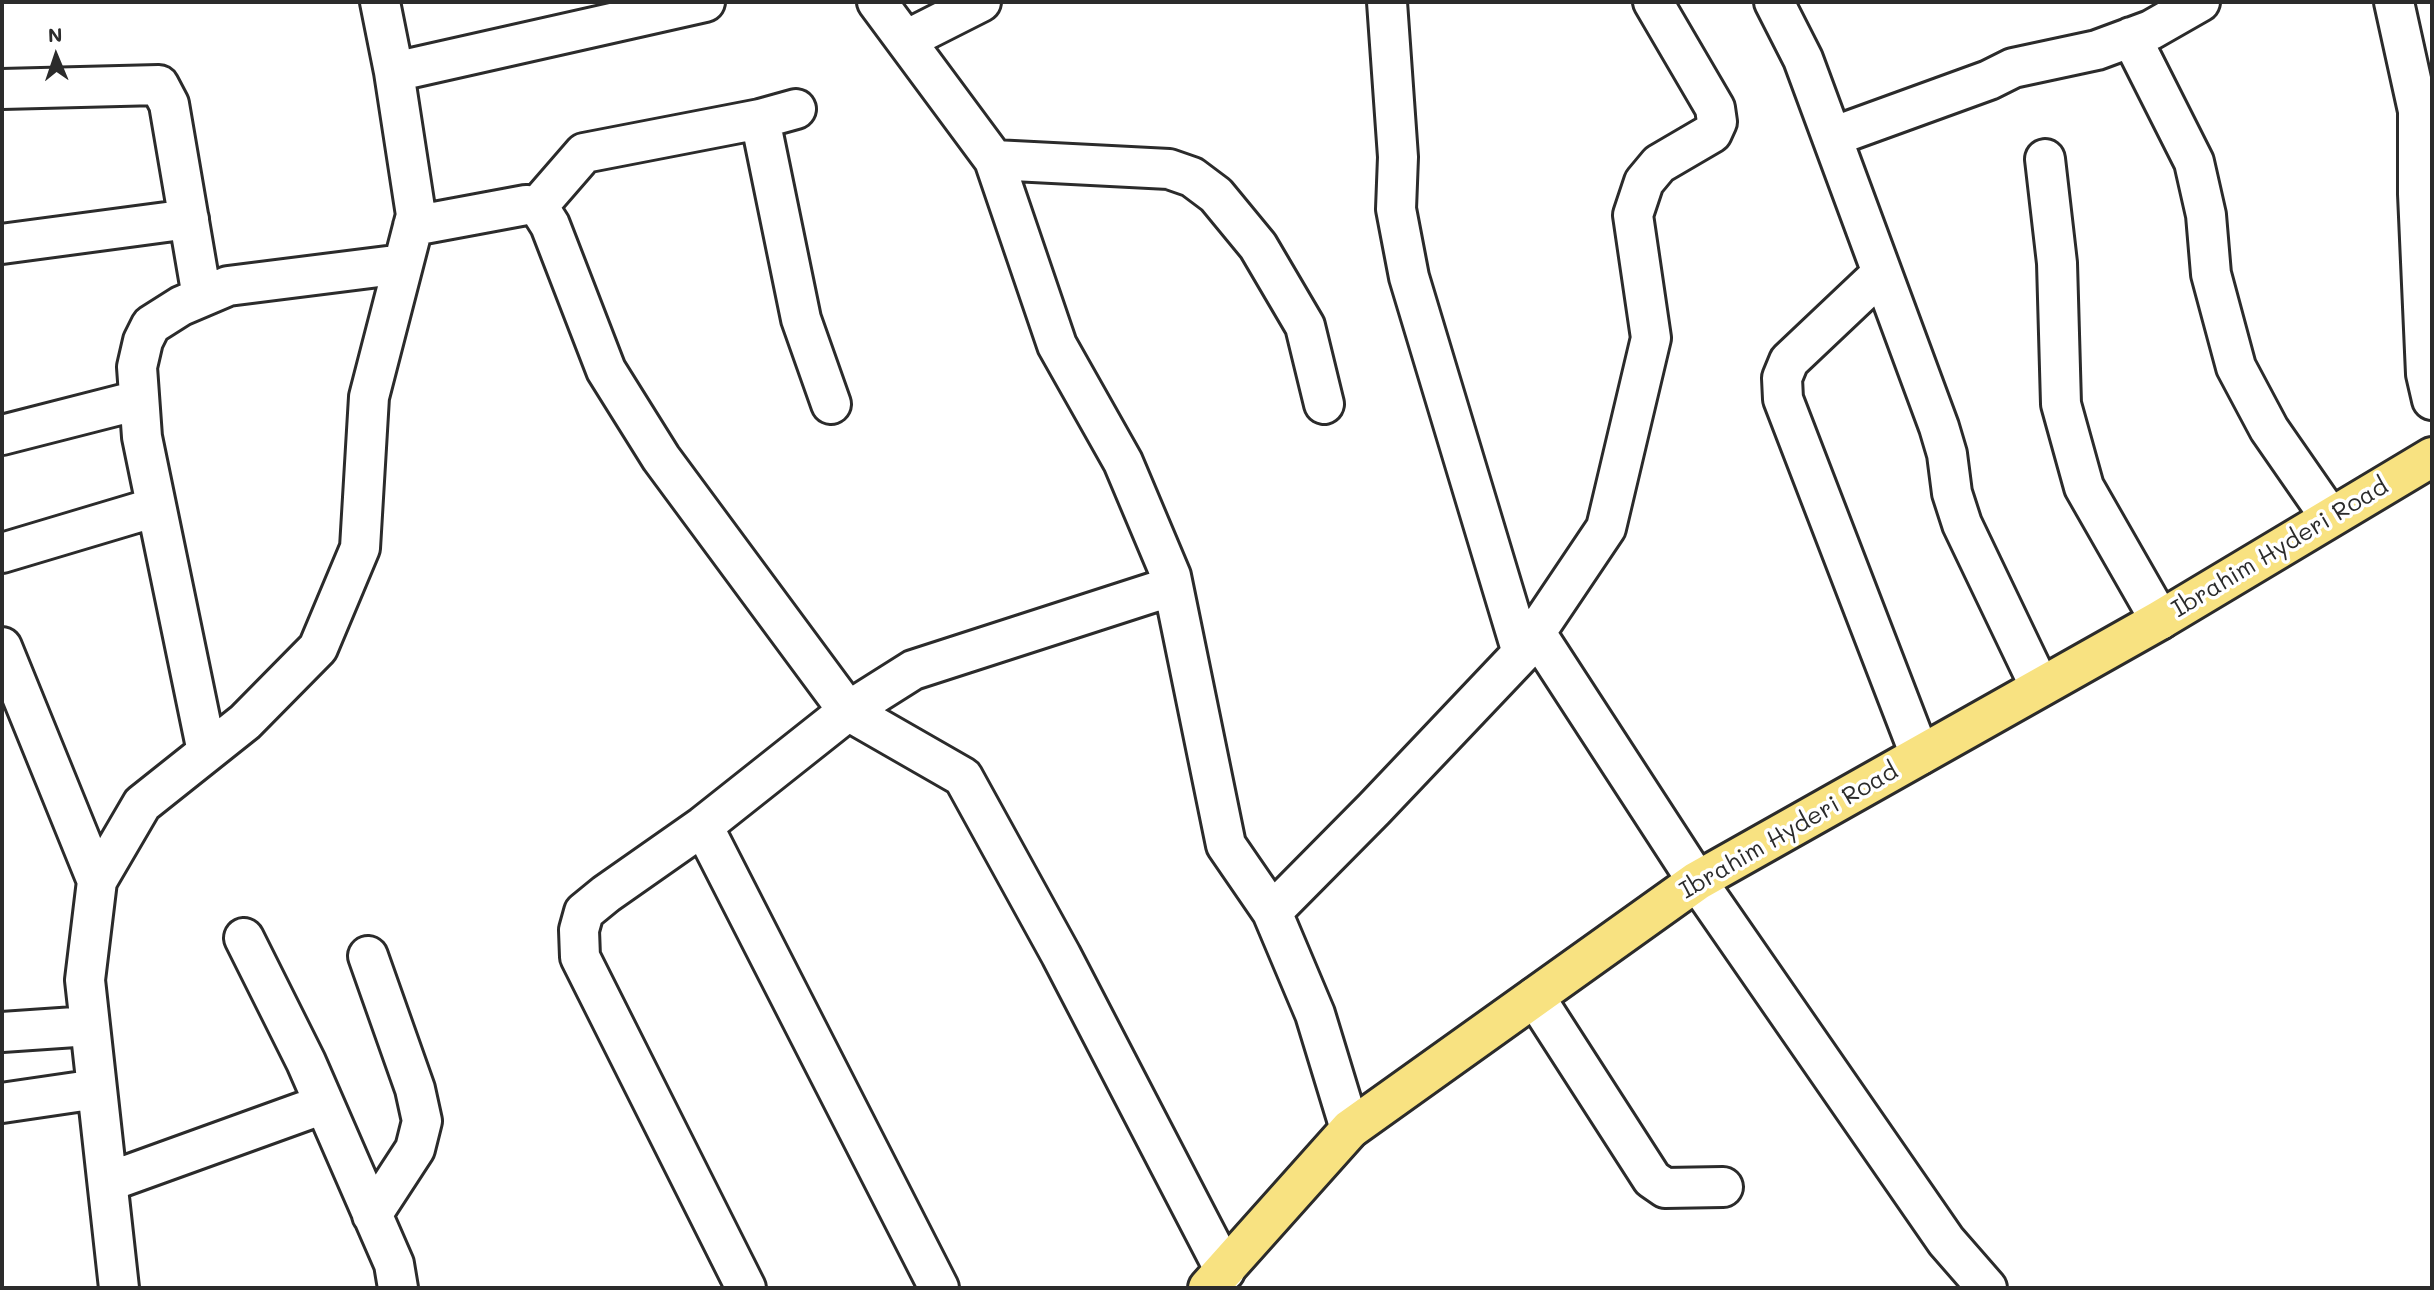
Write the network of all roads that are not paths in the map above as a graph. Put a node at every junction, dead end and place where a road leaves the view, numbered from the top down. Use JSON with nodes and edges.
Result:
{"nodes":[{"id":1,"x":380,"y":2,"type":"edge"},
{"id":2,"x":705,"y":2,"type":"edge"},
{"id":3,"x":877,"y":2,"type":"edge"},
{"id":4,"x":981,"y":2,"type":"edge"},
{"id":5,"x":1387,"y":2,"type":"edge"},
{"id":6,"x":1653,"y":2,"type":"edge"},
{"id":7,"x":1774,"y":2,"type":"edge"},
{"id":8,"x":2200,"y":2,"type":"edge"},
{"id":9,"x":2394,"y":2,"type":"edge"},
{"id":10,"x":2132,"y":37,"type":"junction"},
{"id":11,"x":906,"y":40,"type":"junction"},
{"id":12,"x":394,"y":72,"type":"junction"},
{"id":13,"x":2,"y":89,"type":"edge"},
{"id":14,"x":796,"y":109,"type":"dead end"},
{"id":15,"x":760,"y":119,"type":"junction"},
{"id":16,"x":1832,"y":137,"type":"junction"},
{"id":17,"x":2045,"y":159,"type":"dead end"},
{"id":18,"x":993,"y":160,"type":"junction"},
{"id":19,"x":538,"y":206,"type":"junction"},
{"id":20,"x":189,"y":219,"type":"junction"},
{"id":21,"x":413,"y":226,"type":"junction"},
{"id":22,"x":2,"y":244,"type":"edge"},
{"id":23,"x":403,"y":264,"type":"junction"},
{"id":24,"x":1882,"y":273,"type":"junction"},
{"id":25,"x":202,"y":297,"type":"junction"},
{"id":26,"x":139,"y":400,"type":"junction"},
{"id":27,"x":2432,"y":400,"type":"edge"},
{"id":28,"x":831,"y":404,"type":"dead end"},
{"id":29,"x":1324,"y":404,"type":"dead end"},
{"id":30,"x":2,"y":435,"type":"edge"},
{"id":31,"x":2432,"y":457,"type":"edge"},
{"id":32,"x":156,"y":507,"type":"junction"},
{"id":33,"x":2330,"y":517,"type":"junction"},
{"id":34,"x":2,"y":553,"type":"edge"},
{"id":35,"x":1173,"y":586,"type":"junction"},
{"id":36,"x":2160,"y":620,"type":"junction"},
{"id":37,"x":1529,"y":643,"type":"junction"},
{"id":38,"x":2,"y":647,"type":"edge"},
{"id":39,"x":2039,"y":687,"type":"junction"},
{"id":40,"x":848,"y":711,"type":"junction"},
{"id":41,"x":207,"y":752,"type":"junction"},
{"id":42,"x":1920,"y":755,"type":"junction"},
{"id":43,"x":704,"y":826,"type":"junction"},
{"id":44,"x":97,"y":881,"type":"junction"},
{"id":45,"x":1697,"y":881,"type":"junction"},
{"id":46,"x":1272,"y":912,"type":"junction"},
{"id":47,"x":244,"y":938,"type":"dead end"},
{"id":48,"x":368,"y":956,"type":"dead end"},
{"id":49,"x":1535,"y":997,"type":"junction"},
{"id":50,"x":90,"y":1026,"type":"junction"},
{"id":51,"x":2,"y":1032,"type":"edge"},
{"id":52,"x":97,"y":1089,"type":"junction"},
{"id":53,"x":2,"y":1103,"type":"edge"},
{"id":54,"x":324,"y":1104,"type":"junction"},
{"id":55,"x":1350,"y":1129,"type":"junction"},
{"id":56,"x":107,"y":1182,"type":"junction"},
{"id":57,"x":1723,"y":1187,"type":"dead end"},
{"id":58,"x":372,"y":1216,"type":"junction"},
{"id":59,"x":1217,"y":1280,"type":"edge"},
{"id":60,"x":119,"y":1288,"type":"edge"},
{"id":61,"x":398,"y":1288,"type":"edge"},
{"id":62,"x":746,"y":1288,"type":"edge"},
{"id":63,"x":939,"y":1288,"type":"edge"},
{"id":64,"x":1987,"y":1288,"type":"edge"}],
"edges":[{"from":1,"to":12,"type":"street"},
{"from":2,"to":12,"type":"street"},
{"from":3,"to":11,"type":"street"},
{"from":4,"to":11,"type":"street"},
{"from":5,"to":37,"type":"street"},
{"from":6,"to":37,"type":"street"},
{"from":7,"to":16,"type":"street"},
{"from":8,"to":10,"type":"street"},
{"from":9,"to":27,"type":"street"},
{"from":10,"to":16,"type":"street"},
{"from":10,"to":33,"type":"street"},
{"from":11,"to":18,"type":"street"},
{"from":12,"to":21,"type":"street"},
{"from":13,"to":20,"type":"street"},
{"from":14,"to":15,"type":"street"},
{"from":15,"to":19,"type":"street"},
{"from":15,"to":28,"type":"street"},
{"from":16,"to":24,"type":"street"},
{"from":17,"to":36,"type":"street"},
{"from":18,"to":29,"type":"street"},
{"from":18,"to":35,"type":"street"},
{"from":19,"to":21,"type":"street"},
{"from":19,"to":40,"type":"street"},
{"from":20,"to":22,"type":"street"},
{"from":20,"to":25,"type":"street"},
{"from":21,"to":23,"type":"street"},
{"from":23,"to":25,"type":"street"},
{"from":23,"to":41,"type":"street"},
{"from":24,"to":39,"type":"street"},
{"from":24,"to":42,"type":"street"},
{"from":25,"to":26,"type":"street"},
{"from":26,"to":30,"type":"street"},
{"from":26,"to":32,"type":"street"},
{"from":31,"to":33,"type":"main road","name":"Ibrahim Hyderi Road"},
{"from":32,"to":34,"type":"street"},
{"from":32,"to":41,"type":"street"},
{"from":33,"to":36,"type":"main road","name":"Ibrahim Hyderi Road"},
{"from":35,"to":40,"type":"street"},
{"from":35,"to":46,"type":"street"},
{"from":36,"to":39,"type":"main road","name":"Ibrahim Hyderi Road"},
{"from":37,"to":45,"type":"street"},
{"from":37,"to":46,"type":"street"},
{"from":38,"to":44,"type":"street"},
{"from":39,"to":42,"type":"main road","name":"Ibrahim Hyderi Road"},
{"from":40,"to":43,"type":"street"},
{"from":40,"to":59,"type":"street"},
{"from":41,"to":44,"type":"street"},
{"from":42,"to":45,"type":"main road","name":"Ibrahim Hyderi Road"},
{"from":43,"to":62,"type":"street"},
{"from":43,"to":63,"type":"street"},
{"from":44,"to":50,"type":"street"},
{"from":45,"to":49,"type":"main road","name":"Ibrahim Hyderi Road"},
{"from":45,"to":64,"type":"street"},
{"from":46,"to":55,"type":"street"},
{"from":47,"to":54,"type":"street"},
{"from":48,"to":58,"type":"street"},
{"from":49,"to":55,"type":"main road","name":"Ibrahim Hyderi Road"},
{"from":49,"to":57,"type":"street"},
{"from":50,"to":51,"type":"street"},
{"from":50,"to":52,"type":"street"},
{"from":52,"to":53,"type":"street"},
{"from":52,"to":56,"type":"street"},
{"from":54,"to":56,"type":"street"},
{"from":54,"to":58,"type":"street"},
{"from":55,"to":59,"type":"main road","name":"Ibrahim Hyderi Road"},
{"from":56,"to":60,"type":"street"},
{"from":58,"to":61,"type":"street"}]}
